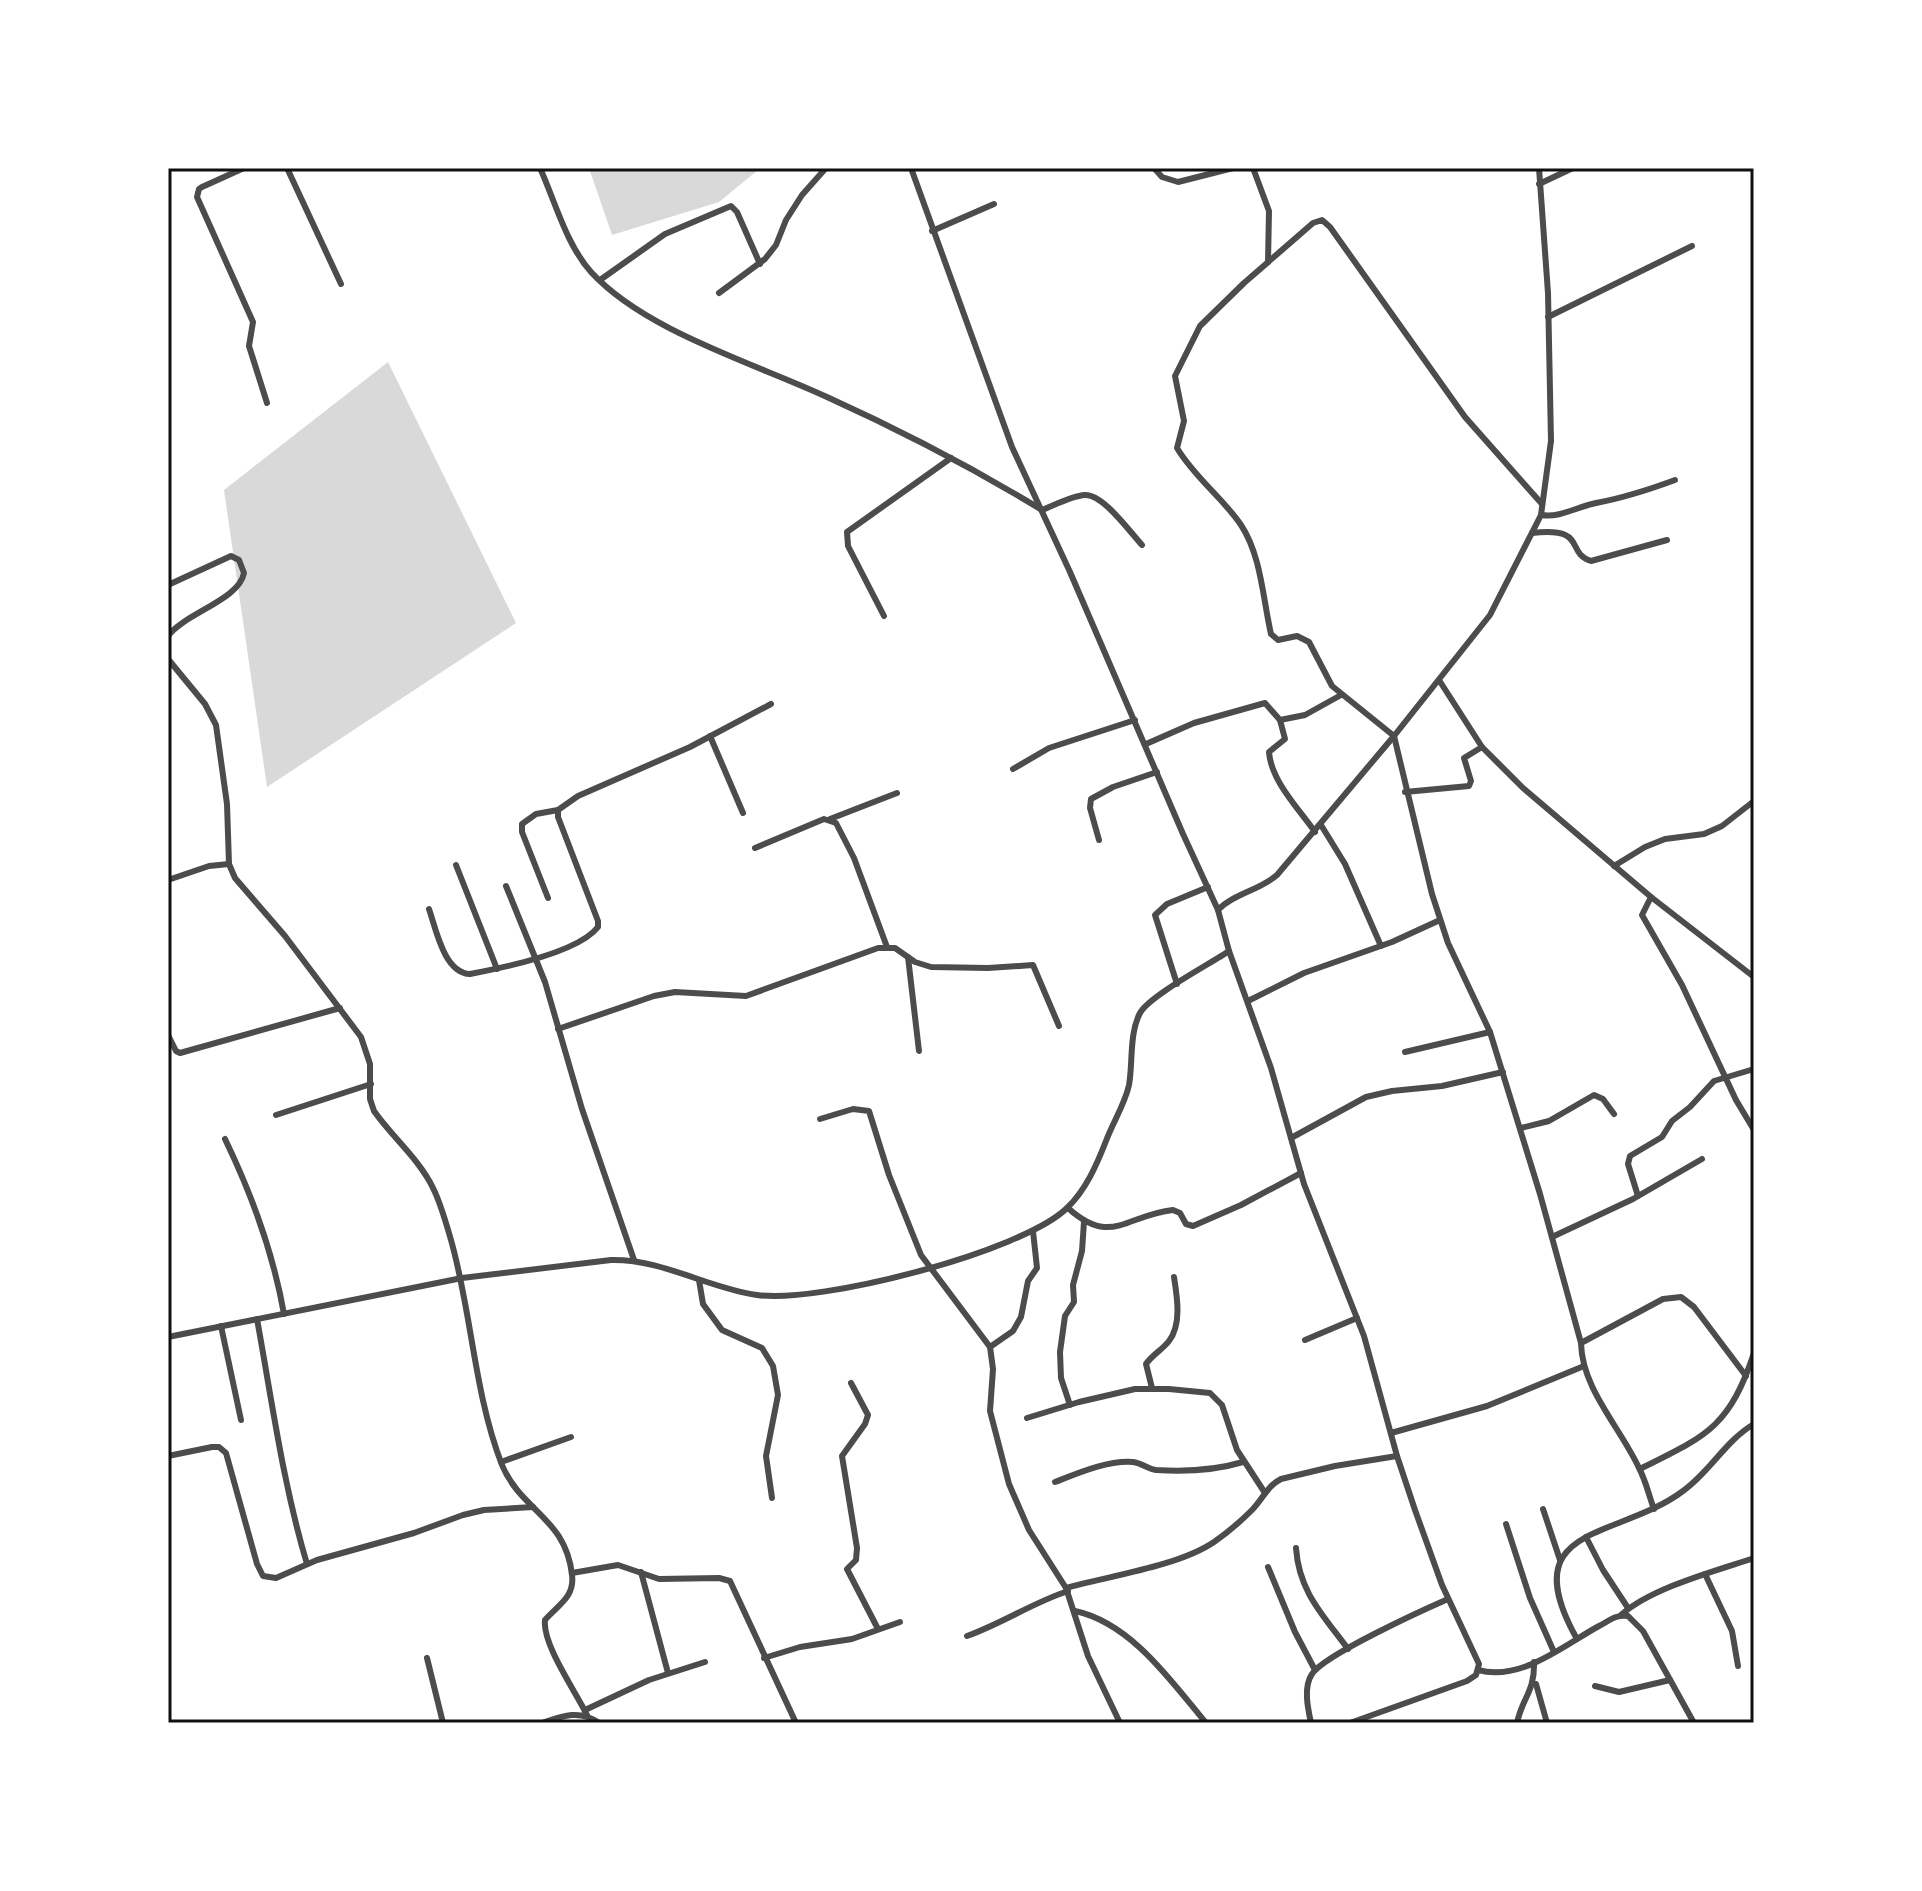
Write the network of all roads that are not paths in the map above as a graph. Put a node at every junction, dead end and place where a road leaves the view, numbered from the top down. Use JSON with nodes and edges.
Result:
{"nodes":[{"id":1,"x":244,"y":168,"type":"edge"},
{"id":2,"x":287,"y":168,"type":"edge"},
{"id":3,"x":540,"y":168,"type":"edge"},
{"id":4,"x":826,"y":168,"type":"edge"},
{"id":5,"x":911,"y":168,"type":"edge"},
{"id":6,"x":1154,"y":168,"type":"edge"},
{"id":7,"x":1233,"y":168,"type":"edge"},
{"id":8,"x":1253,"y":168,"type":"edge"},
{"id":9,"x":1539,"y":168,"type":"edge"},
{"id":10,"x":1573,"y":168,"type":"edge"},
{"id":11,"x":1539,"y":184,"type":"junction"},
{"id":12,"x":994,"y":204,"type":"dead end"},
{"id":13,"x":932,"y":231,"type":"junction"},
{"id":14,"x":1692,"y":246,"type":"dead end"},
{"id":15,"x":1268,"y":262,"type":"junction"},
{"id":16,"x":760,"y":264,"type":"junction"},
{"id":17,"x":600,"y":280,"type":"junction"},
{"id":18,"x":341,"y":284,"type":"dead end"},
{"id":19,"x":719,"y":293,"type":"dead end"},
{"id":20,"x":1548,"y":317,"type":"junction"},
{"id":21,"x":267,"y":403,"type":"dead end"},
{"id":22,"x":951,"y":458,"type":"junction"},
{"id":23,"x":1675,"y":480,"type":"dead end"},
{"id":24,"x":1542,"y":504,"type":"junction"},
{"id":25,"x":1042,"y":510,"type":"junction"},
{"id":26,"x":1541,"y":515,"type":"junction"},
{"id":27,"x":1532,"y":533,"type":"junction"},
{"id":28,"x":1667,"y":540,"type":"dead end"},
{"id":29,"x":1142,"y":545,"type":"dead end"},
{"id":30,"x":168,"y":585,"type":"edge"},
{"id":31,"x":884,"y":616,"type":"dead end"},
{"id":32,"x":168,"y":636,"type":"edge"},
{"id":33,"x":168,"y":659,"type":"edge"},
{"id":34,"x":1439,"y":680,"type":"junction"},
{"id":35,"x":1341,"y":695,"type":"junction"},
{"id":36,"x":771,"y":704,"type":"dead end"},
{"id":37,"x":1135,"y":720,"type":"junction"},
{"id":38,"x":1280,"y":720,"type":"junction"},
{"id":39,"x":710,"y":736,"type":"junction"},
{"id":40,"x":1394,"y":736,"type":"junction"},
{"id":41,"x":1146,"y":744,"type":"junction"},
{"id":42,"x":1482,"y":747,"type":"junction"},
{"id":43,"x":1013,"y":769,"type":"dead end"},
{"id":44,"x":1157,"y":772,"type":"junction"},
{"id":45,"x":1405,"y":792,"type":"junction"},
{"id":46,"x":897,"y":793,"type":"dead end"},
{"id":47,"x":1754,"y":801,"type":"edge"},
{"id":48,"x":558,"y":810,"type":"junction"},
{"id":49,"x":743,"y":813,"type":"dead end"},
{"id":50,"x":830,"y":819,"type":"junction"},
{"id":51,"x":1321,"y":825,"type":"junction"},
{"id":52,"x":1315,"y":832,"type":"junction"},
{"id":53,"x":1099,"y":840,"type":"dead end"},
{"id":54,"x":755,"y":848,"type":"dead end"},
{"id":55,"x":229,"y":862,"type":"junction"},
{"id":56,"x":456,"y":865,"type":"dead end"},
{"id":57,"x":1614,"y":866,"type":"junction"},
{"id":58,"x":168,"y":880,"type":"edge"},
{"id":59,"x":506,"y":886,"type":"dead end"},
{"id":60,"x":1208,"y":887,"type":"junction"},
{"id":61,"x":1651,"y":897,"type":"junction"},
{"id":62,"x":548,"y":898,"type":"dead end"},
{"id":63,"x":429,"y":909,"type":"dead end"},
{"id":64,"x":1218,"y":910,"type":"junction"},
{"id":65,"x":1440,"y":920,"type":"junction"},
{"id":66,"x":1381,"y":946,"type":"junction"},
{"id":67,"x":887,"y":947,"type":"junction"},
{"id":68,"x":1229,"y":951,"type":"junction"},
{"id":69,"x":908,"y":957,"type":"junction"},
{"id":70,"x":536,"y":959,"type":"junction"},
{"id":71,"x":497,"y":969,"type":"junction"},
{"id":72,"x":1754,"y":977,"type":"edge"},
{"id":73,"x":1177,"y":984,"type":"junction"},
{"id":74,"x":1248,"y":1001,"type":"junction"},
{"id":75,"x":340,"y":1008,"type":"junction"},
{"id":76,"x":1059,"y":1026,"type":"dead end"},
{"id":77,"x":558,"y":1029,"type":"junction"},
{"id":78,"x":1490,"y":1032,"type":"junction"},
{"id":79,"x":168,"y":1035,"type":"edge"},
{"id":80,"x":919,"y":1051,"type":"dead end"},
{"id":81,"x":1405,"y":1052,"type":"dead end"},
{"id":82,"x":1754,"y":1069,"type":"edge"},
{"id":83,"x":1503,"y":1072,"type":"junction"},
{"id":84,"x":1725,"y":1076,"type":"junction"},
{"id":85,"x":371,"y":1084,"type":"junction"},
{"id":86,"x":1614,"y":1114,"type":"dead end"},
{"id":87,"x":276,"y":1115,"type":"dead end"},
{"id":88,"x":820,"y":1119,"type":"dead end"},
{"id":89,"x":1521,"y":1128,"type":"junction"},
{"id":90,"x":1754,"y":1130,"type":"edge"},
{"id":91,"x":1291,"y":1138,"type":"junction"},
{"id":92,"x":225,"y":1139,"type":"dead end"},
{"id":93,"x":1702,"y":1159,"type":"dead end"},
{"id":94,"x":1301,"y":1173,"type":"junction"},
{"id":95,"x":1638,"y":1196,"type":"junction"},
{"id":96,"x":1068,"y":1208,"type":"junction"},
{"id":97,"x":1084,"y":1222,"type":"junction"},
{"id":98,"x":1033,"y":1231,"type":"junction"},
{"id":99,"x":1552,"y":1237,"type":"junction"},
{"id":100,"x":634,"y":1260,"type":"junction"},
{"id":101,"x":929,"y":1269,"type":"junction"},
{"id":102,"x":1174,"y":1277,"type":"dead end"},
{"id":103,"x":462,"y":1278,"type":"junction"},
{"id":104,"x":699,"y":1280,"type":"junction"},
{"id":105,"x":284,"y":1314,"type":"junction"},
{"id":106,"x":1357,"y":1318,"type":"junction"},
{"id":107,"x":257,"y":1319,"type":"junction"},
{"id":108,"x":221,"y":1326,"type":"junction"},
{"id":109,"x":168,"y":1337,"type":"edge"},
{"id":110,"x":1305,"y":1340,"type":"dead end"},
{"id":111,"x":1581,"y":1343,"type":"junction"},
{"id":112,"x":990,"y":1347,"type":"junction"},
{"id":113,"x":1754,"y":1353,"type":"edge"},
{"id":114,"x":1584,"y":1366,"type":"junction"},
{"id":115,"x":1746,"y":1376,"type":"junction"},
{"id":116,"x":851,"y":1383,"type":"dead end"},
{"id":117,"x":1152,"y":1388,"type":"junction"},
{"id":118,"x":1070,"y":1405,"type":"junction"},
{"id":119,"x":1027,"y":1418,"type":"dead end"},
{"id":120,"x":241,"y":1420,"type":"dead end"},
{"id":121,"x":1754,"y":1424,"type":"edge"},
{"id":122,"x":1391,"y":1433,"type":"junction"},
{"id":123,"x":571,"y":1437,"type":"dead end"},
{"id":124,"x":168,"y":1456,"type":"edge"},
{"id":125,"x":1397,"y":1456,"type":"junction"},
{"id":126,"x":501,"y":1462,"type":"junction"},
{"id":127,"x":1243,"y":1462,"type":"junction"},
{"id":128,"x":1640,"y":1469,"type":"junction"},
{"id":129,"x":1055,"y":1482,"type":"dead end"},
{"id":130,"x":1265,"y":1493,"type":"junction"},
{"id":131,"x":772,"y":1498,"type":"dead end"},
{"id":132,"x":533,"y":1507,"type":"junction"},
{"id":133,"x":1543,"y":1509,"type":"dead end"},
{"id":134,"x":1654,"y":1509,"type":"junction"},
{"id":135,"x":1506,"y":1524,"type":"dead end"},
{"id":136,"x":1586,"y":1537,"type":"junction"},
{"id":137,"x":1296,"y":1548,"type":"dead end"},
{"id":138,"x":1754,"y":1558,"type":"edge"},
{"id":139,"x":1560,"y":1560,"type":"junction"},
{"id":140,"x":307,"y":1564,"type":"junction"},
{"id":141,"x":1268,"y":1567,"type":"dead end"},
{"id":142,"x":641,"y":1572,"type":"junction"},
{"id":143,"x":572,"y":1573,"type":"junction"},
{"id":144,"x":1705,"y":1574,"type":"junction"},
{"id":145,"x":1067,"y":1589,"type":"junction"},
{"id":146,"x":1448,"y":1599,"type":"junction"},
{"id":147,"x":1628,"y":1608,"type":"junction"},
{"id":148,"x":1074,"y":1610,"type":"junction"},
{"id":149,"x":1621,"y":1615,"type":"junction"},
{"id":150,"x":900,"y":1622,"type":"dead end"},
{"id":151,"x":878,"y":1629,"type":"junction"},
{"id":152,"x":967,"y":1636,"type":"dead end"},
{"id":153,"x":1577,"y":1639,"type":"junction"},
{"id":154,"x":1348,"y":1649,"type":"junction"},
{"id":155,"x":1554,"y":1652,"type":"junction"},
{"id":156,"x":427,"y":1658,"type":"dead end"},
{"id":157,"x":764,"y":1658,"type":"junction"},
{"id":158,"x":705,"y":1662,"type":"dead end"},
{"id":159,"x":1534,"y":1662,"type":"junction"},
{"id":160,"x":1738,"y":1666,"type":"dead end"},
{"id":161,"x":1315,"y":1670,"type":"junction"},
{"id":162,"x":1478,"y":1670,"type":"junction"},
{"id":163,"x":668,"y":1673,"type":"junction"},
{"id":164,"x":1534,"y":1679,"type":"junction"},
{"id":165,"x":1670,"y":1680,"type":"junction"},
{"id":166,"x":1595,"y":1686,"type":"dead end"},
{"id":167,"x":586,"y":1712,"type":"junction"},
{"id":168,"x":1386,"y":1712,"type":"junction"},
{"id":169,"x":443,"y":1723,"type":"edge"},
{"id":170,"x":542,"y":1723,"type":"edge"},
{"id":171,"x":599,"y":1723,"type":"edge"},
{"id":172,"x":796,"y":1723,"type":"edge"},
{"id":173,"x":1120,"y":1723,"type":"edge"},
{"id":174,"x":1206,"y":1723,"type":"edge"},
{"id":175,"x":1311,"y":1723,"type":"edge"},
{"id":176,"x":1350,"y":1723,"type":"edge"},
{"id":177,"x":1388,"y":1723,"type":"edge"},
{"id":178,"x":1517,"y":1723,"type":"edge"},
{"id":179,"x":1547,"y":1723,"type":"edge"},
{"id":180,"x":1694,"y":1723,"type":"edge"}],
"edges":[{"from":1,"to":21,"type":"street"},
{"from":2,"to":18,"type":"street"},
{"from":3,"to":17,"type":"street"},
{"from":4,"to":16,"type":"street"},
{"from":5,"to":13,"type":"street"},
{"from":6,"to":7,"type":"street"},
{"from":8,"to":15,"type":"street"},
{"from":9,"to":11,"type":"street"},
{"from":10,"to":11,"type":"street"},
{"from":11,"to":20,"type":"street"},
{"from":12,"to":13,"type":"street"},
{"from":13,"to":25,"type":"street"},
{"from":14,"to":20,"type":"street"},
{"from":15,"to":24,"type":"street"},
{"from":15,"to":35,"type":"street"},
{"from":16,"to":17,"type":"street"},
{"from":16,"to":19,"type":"street"},
{"from":17,"to":22,"type":"street"},
{"from":20,"to":24,"type":"street"},
{"from":22,"to":25,"type":"street"},
{"from":22,"to":31,"type":"street"},
{"from":23,"to":26,"type":"street"},
{"from":24,"to":26,"type":"street"},
{"from":25,"to":29,"type":"street"},
{"from":25,"to":37,"type":"street"},
{"from":26,"to":27,"type":"street"},
{"from":27,"to":28,"type":"street"},
{"from":27,"to":34,"type":"street"},
{"from":30,"to":32,"type":"street"},
{"from":33,"to":55,"type":"street"},
{"from":34,"to":40,"type":"street"},
{"from":34,"to":42,"type":"street"},
{"from":35,"to":38,"type":"street"},
{"from":35,"to":40,"type":"street"},
{"from":36,"to":39,"type":"street"},
{"from":37,"to":41,"type":"street"},
{"from":37,"to":43,"type":"street"},
{"from":38,"to":41,"type":"street"},
{"from":38,"to":52,"type":"street"},
{"from":39,"to":48,"type":"street"},
{"from":39,"to":49,"type":"street"},
{"from":40,"to":45,"type":"street"},
{"from":40,"to":51,"type":"street"},
{"from":41,"to":44,"type":"street"},
{"from":42,"to":45,"type":"street"},
{"from":42,"to":57,"type":"street"},
{"from":44,"to":53,"type":"street"},
{"from":44,"to":60,"type":"street"},
{"from":45,"to":65,"type":"street"},
{"from":46,"to":50,"type":"street"},
{"from":47,"to":57,"type":"street"},
{"from":48,"to":62,"type":"street"},
{"from":48,"to":70,"type":"street"},
{"from":50,"to":54,"type":"street"},
{"from":50,"to":67,"type":"street"},
{"from":51,"to":52,"type":"street"},
{"from":51,"to":66,"type":"street"},
{"from":52,"to":64,"type":"street"},
{"from":55,"to":58,"type":"street"},
{"from":55,"to":75,"type":"street"},
{"from":56,"to":71,"type":"street"},
{"from":57,"to":61,"type":"street"},
{"from":59,"to":70,"type":"street"},
{"from":60,"to":64,"type":"street"},
{"from":60,"to":73,"type":"street"},
{"from":61,"to":72,"type":"street"},
{"from":61,"to":84,"type":"street"},
{"from":63,"to":71,"type":"street"},
{"from":64,"to":68,"type":"street"},
{"from":65,"to":66,"type":"street"},
{"from":65,"to":78,"type":"street"},
{"from":66,"to":74,"type":"street"},
{"from":67,"to":69,"type":"street"},
{"from":67,"to":77,"type":"street"},
{"from":68,"to":73,"type":"street"},
{"from":68,"to":74,"type":"street"},
{"from":69,"to":76,"type":"street"},
{"from":69,"to":80,"type":"street"},
{"from":70,"to":71,"type":"street"},
{"from":70,"to":77,"type":"street"},
{"from":73,"to":96,"type":"street"},
{"from":74,"to":91,"type":"street"},
{"from":75,"to":79,"type":"street"},
{"from":75,"to":85,"type":"street"},
{"from":77,"to":100,"type":"street"},
{"from":78,"to":81,"type":"street"},
{"from":78,"to":83,"type":"street"},
{"from":82,"to":84,"type":"street"},
{"from":83,"to":89,"type":"street"},
{"from":83,"to":91,"type":"street"},
{"from":84,"to":90,"type":"street"},
{"from":84,"to":95,"type":"street"},
{"from":85,"to":87,"type":"street"},
{"from":85,"to":103,"type":"street"},
{"from":86,"to":89,"type":"street"},
{"from":88,"to":101,"type":"street"},
{"from":89,"to":99,"type":"street"},
{"from":91,"to":94,"type":"street"},
{"from":92,"to":105,"type":"street"},
{"from":93,"to":95,"type":"street"},
{"from":94,"to":97,"type":"street"},
{"from":94,"to":106,"type":"street"},
{"from":95,"to":99,"type":"street"},
{"from":96,"to":97,"type":"street"},
{"from":96,"to":98,"type":"street"},
{"from":97,"to":118,"type":"street"},
{"from":98,"to":101,"type":"street"},
{"from":98,"to":112,"type":"street"},
{"from":99,"to":111,"type":"street"},
{"from":100,"to":103,"type":"street"},
{"from":100,"to":104,"type":"street"},
{"from":101,"to":104,"type":"street"},
{"from":101,"to":112,"type":"street"},
{"from":102,"to":117,"type":"street"},
{"from":103,"to":105,"type":"street"},
{"from":103,"to":126,"type":"street"},
{"from":104,"to":131,"type":"street"},
{"from":105,"to":107,"type":"street"},
{"from":106,"to":110,"type":"street"},
{"from":106,"to":122,"type":"street"},
{"from":107,"to":108,"type":"street"},
{"from":107,"to":140,"type":"street"},
{"from":108,"to":109,"type":"street"},
{"from":108,"to":120,"type":"street"},
{"from":111,"to":114,"type":"street"},
{"from":111,"to":115,"type":"street"},
{"from":112,"to":145,"type":"street"},
{"from":113,"to":115,"type":"street"},
{"from":114,"to":122,"type":"street"},
{"from":114,"to":128,"type":"street"},
{"from":115,"to":128,"type":"street"},
{"from":116,"to":151,"type":"street"},
{"from":117,"to":118,"type":"street"},
{"from":117,"to":127,"type":"street"},
{"from":118,"to":119,"type":"street"},
{"from":121,"to":134,"type":"street"},
{"from":122,"to":125,"type":"street"},
{"from":123,"to":126,"type":"street"},
{"from":124,"to":140,"type":"street"},
{"from":125,"to":130,"type":"street"},
{"from":125,"to":146,"type":"street"},
{"from":126,"to":132,"type":"street"},
{"from":127,"to":129,"type":"street"},
{"from":127,"to":130,"type":"street"},
{"from":128,"to":134,"type":"street"},
{"from":130,"to":145,"type":"street"},
{"from":132,"to":140,"type":"street"},
{"from":132,"to":143,"type":"street"},
{"from":133,"to":139,"type":"street"},
{"from":134,"to":136,"type":"street"},
{"from":135,"to":155,"type":"street"},
{"from":136,"to":139,"type":"street"},
{"from":136,"to":147,"type":"street"},
{"from":137,"to":154,"type":"street"},
{"from":138,"to":144,"type":"street"},
{"from":139,"to":153,"type":"street"},
{"from":141,"to":161,"type":"street"},
{"from":142,"to":143,"type":"street"},
{"from":142,"to":157,"type":"street"},
{"from":142,"to":163,"type":"street"},
{"from":143,"to":167,"type":"street"},
{"from":144,"to":147,"type":"street"},
{"from":144,"to":160,"type":"street"},
{"from":145,"to":148,"type":"street"},
{"from":145,"to":152,"type":"street"},
{"from":146,"to":154,"type":"street"},
{"from":146,"to":162,"type":"street"},
{"from":147,"to":149,"type":"street"},
{"from":148,"to":173,"type":"street"},
{"from":148,"to":174,"type":"street"},
{"from":149,"to":153,"type":"street"},
{"from":149,"to":165,"type":"street"},
{"from":150,"to":151,"type":"street"},
{"from":151,"to":157,"type":"street"},
{"from":153,"to":155,"type":"street"},
{"from":154,"to":161,"type":"street"},
{"from":155,"to":159,"type":"street"},
{"from":156,"to":169,"type":"street"},
{"from":157,"to":172,"type":"street"},
{"from":158,"to":163,"type":"street"},
{"from":159,"to":162,"type":"street"},
{"from":159,"to":164,"type":"street"},
{"from":161,"to":175,"type":"street"},
{"from":162,"to":168,"type":"street"},
{"from":163,"to":167,"type":"street"},
{"from":164,"to":178,"type":"street"},
{"from":164,"to":179,"type":"street"},
{"from":165,"to":166,"type":"street"},
{"from":165,"to":180,"type":"street"},
{"from":167,"to":170,"type":"street"},
{"from":167,"to":171,"type":"street"},
{"from":168,"to":176,"type":"street"},
{"from":168,"to":177,"type":"street"}]}
